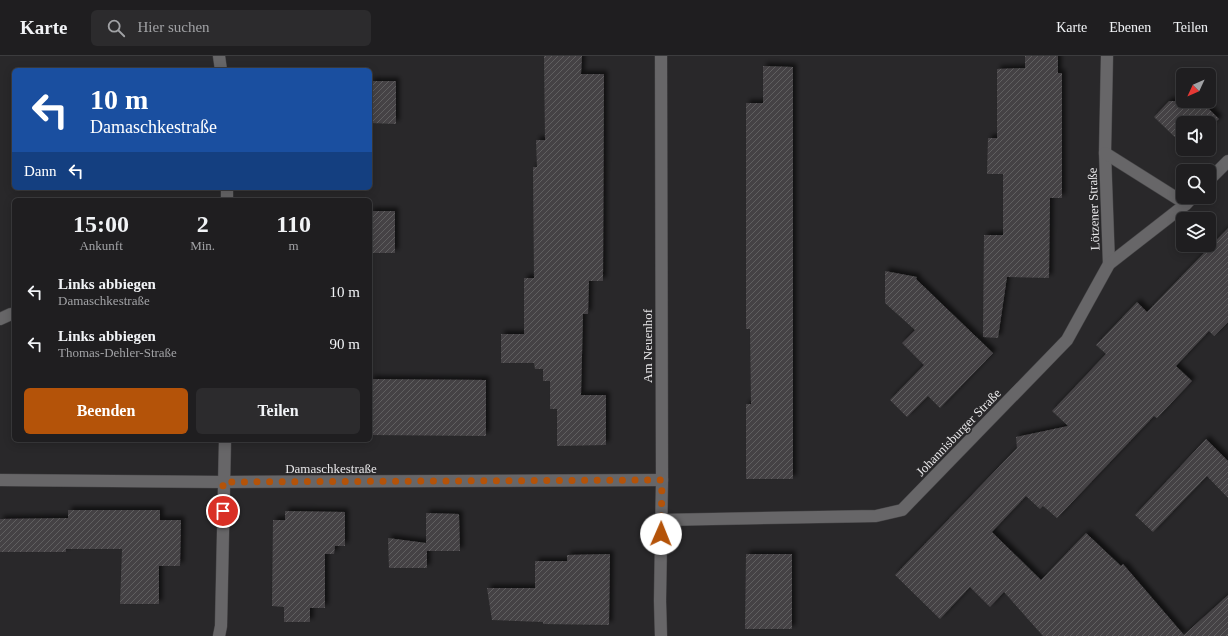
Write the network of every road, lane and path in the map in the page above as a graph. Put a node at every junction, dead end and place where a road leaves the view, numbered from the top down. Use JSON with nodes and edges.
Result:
{"nodes":[{"id":1,"x":219,"y":56,"type":"edge"},
{"id":2,"x":661,"y":56,"type":"edge"},
{"id":3,"x":1107,"y":56,"type":"edge"},
{"id":4,"x":221,"y":68,"type":"edge"},
{"id":5,"x":1105,"y":153,"type":"junction"},
{"id":6,"x":1228,"y":161,"type":"edge"},
{"id":7,"x":1216,"y":173,"type":"edge"},
{"id":8,"x":1176,"y":193,"type":"edge"},
{"id":9,"x":1184,"y":204,"type":"edge"},
{"id":10,"x":1109,"y":264,"type":"junction"},
{"id":11,"x":225,"y":442,"type":"edge"},
{"id":12,"x":0,"y":480,"type":"edge"},
{"id":13,"x":662,"y":480,"type":"junction"},
{"id":14,"x":223,"y":482,"type":"junction"},
{"id":15,"x":661,"y":520,"type":"junction"},
{"id":16,"x":219,"y":636,"type":"edge"},
{"id":17,"x":662,"y":636,"type":"edge"}],
"edges":[{"from":1,"to":4,"type":"street"},
{"from":2,"to":13,"type":"street","name":"Am Neuenhof"},
{"from":3,"to":5,"type":"street","name":"Lötzener Straße"},
{"from":5,"to":8,"type":"street","name":"Lötzener Straße"},
{"from":5,"to":10,"type":"street","name":"Lötzener Straße"},
{"from":6,"to":7,"type":"street"},
{"from":9,"to":10,"type":"street","name":"Johannisburger Straße"},
{"from":10,"to":15,"type":"street","name":"Johannisburger Straße"},
{"from":11,"to":14,"type":"street"},
{"from":12,"to":14,"type":"street","name":"Damaschkestraße"},
{"from":13,"to":14,"type":"street","name":"Damaschkestraße"},
{"from":13,"to":15,"type":"street","name":"Am Neuenhof"},
{"from":14,"to":16,"type":"street"},
{"from":15,"to":17,"type":"street","name":"Am Neuenhof"}]}
